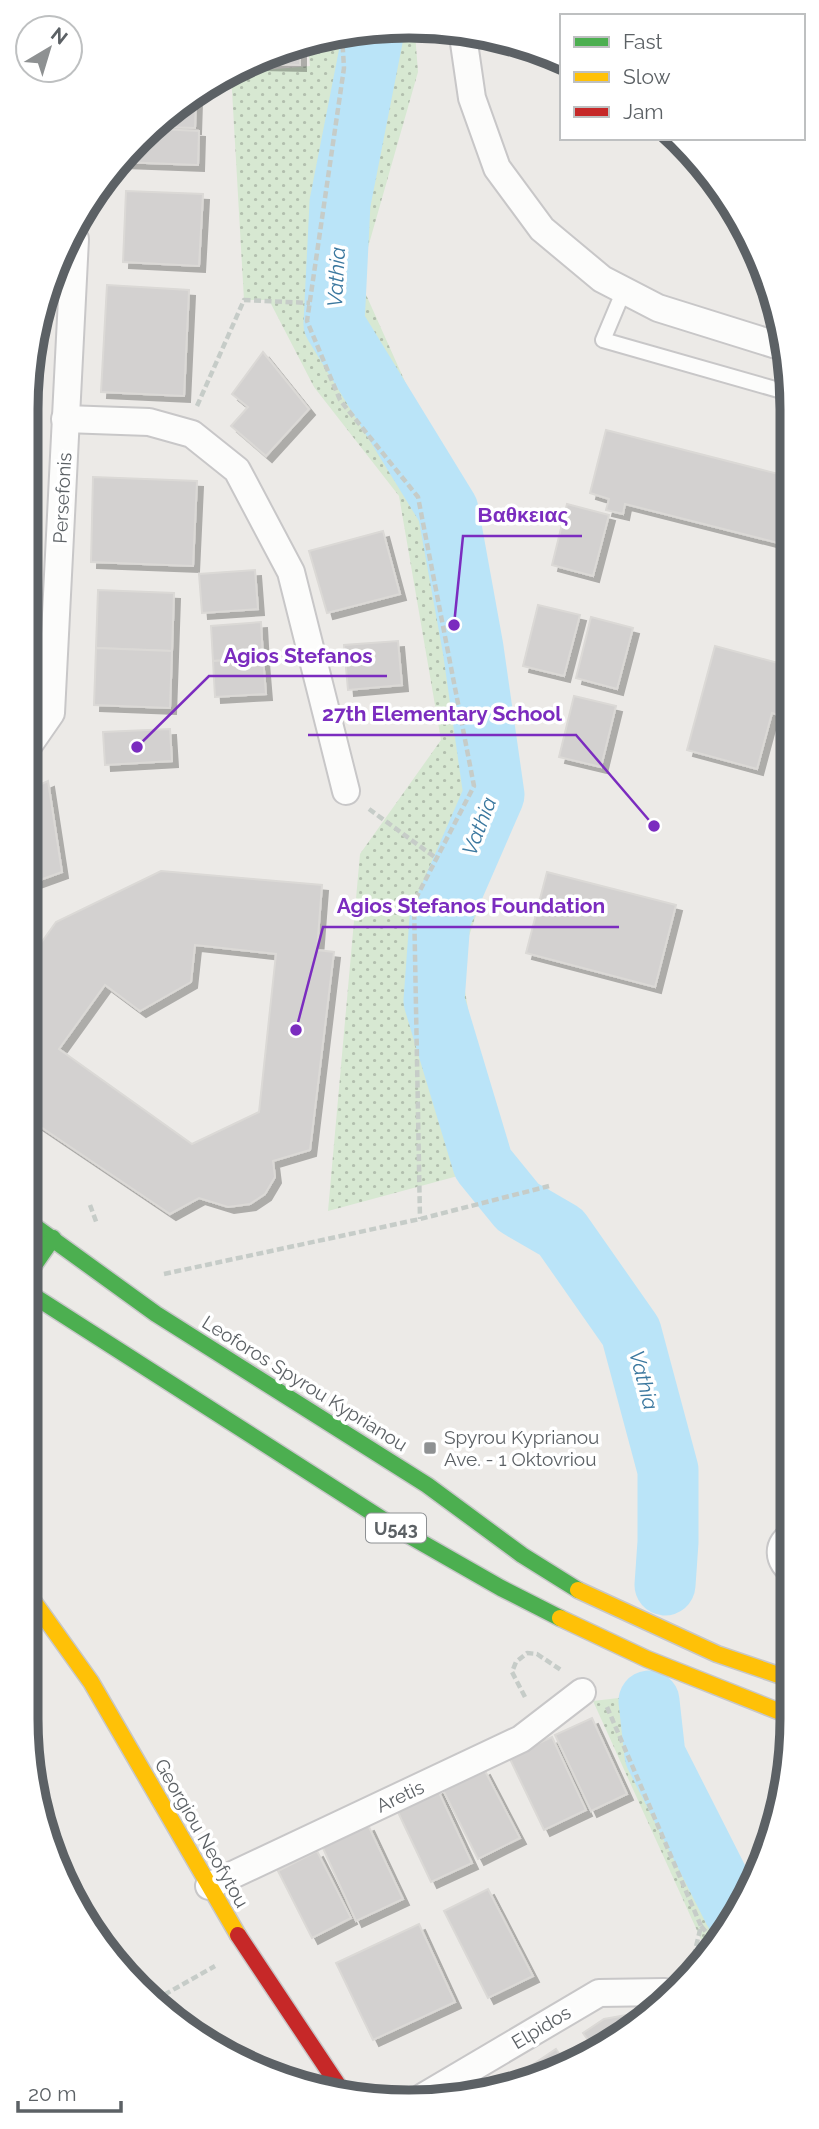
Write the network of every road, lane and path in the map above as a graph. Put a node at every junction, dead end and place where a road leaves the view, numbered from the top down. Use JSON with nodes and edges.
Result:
{"nodes":[{"id":1,"x":464,"y":43,"type":"edge"},
{"id":2,"x":343,"y":45,"type":"edge"},
{"id":3,"x":74,"y":251,"type":"edge"},
{"id":4,"x":624,"y":290,"type":"junction"},
{"id":5,"x":310,"y":303,"type":"junction"},
{"id":6,"x":774,"y":344,"type":"edge"},
{"id":7,"x":780,"y":390,"type":"edge"},
{"id":8,"x":65,"y":419,"type":"junction"},
{"id":9,"x":186,"y":432,"type":"junction"},
{"id":10,"x":38,"y":732,"type":"edge"},
{"id":11,"x":346,"y":791,"type":"joint"},
{"id":12,"x":436,"y":858,"type":"junction"},
{"id":13,"x":549,"y":1185,"type":"dead end"},
{"id":14,"x":420,"y":1219,"type":"junction"},
{"id":15,"x":38,"y":1228,"type":"edge"},
{"id":16,"x":52,"y":1238,"type":"junction"},
{"id":17,"x":38,"y":1259,"type":"edge"},
{"id":18,"x":163,"y":1275,"type":"dead end"},
{"id":19,"x":38,"y":1299,"type":"edge"},
{"id":20,"x":780,"y":1539,"type":"edge"},
{"id":21,"x":780,"y":1569,"type":"edge"},
{"id":22,"x":38,"y":1608,"type":"edge"},
{"id":23,"x":549,"y":1661,"type":"dead end"},
{"id":24,"x":780,"y":1676,"type":"edge"},
{"id":25,"x":593,"y":1696,"type":"joint"},
{"id":26,"x":526,"y":1700,"type":"dead end"},
{"id":27,"x":780,"y":1712,"type":"edge"},
{"id":28,"x":209,"y":1886,"type":"junction"},
{"id":29,"x":701,"y":1926,"type":"junction"},
{"id":30,"x":710,"y":1937,"type":"edge"},
{"id":31,"x":246,"y":1948,"type":"junction"},
{"id":32,"x":696,"y":1954,"type":"edge"},
{"id":33,"x":661,"y":1992,"type":"edge"},
{"id":34,"x":162,"y":1996,"type":"edge"},
{"id":35,"x":337,"y":2083,"type":"edge"},
{"id":36,"x":435,"y":2090,"type":"edge"}],
"edges":[{"from":1,"to":4,"type":"street"},
{"from":2,"to":5,"type":"path"},
{"from":3,"to":8,"type":"street","name":"Persefonis"},
{"from":4,"to":6,"type":"street"},
{"from":4,"to":7,"type":"lane"},
{"from":5,"to":9,"type":"path"},
{"from":5,"to":12,"type":"path"},
{"from":8,"to":9,"type":"street"},
{"from":8,"to":10,"type":"street","name":"Persefonis"},
{"from":9,"to":11,"type":"street"},
{"from":11,"to":12,"type":"path"},
{"from":12,"to":14,"type":"path"},
{"from":13,"to":14,"type":"path"},
{"from":14,"to":18,"type":"path"},
{"from":15,"to":16,"type":"main road","name":"Leoforos Spyrou Kyprianou","number":"U543"},
{"from":16,"to":17,"type":"main road"},
{"from":16,"to":24,"type":"main road","name":"Leoforos Spyrou Kyprianou","number":"U543"},
{"from":19,"to":27,"type":"main road","number":"U543"},
{"from":20,"to":21,"type":"lane"},
{"from":22,"to":28,"type":"main road","name":"Georgiou Neofytou"},
{"from":23,"to":26,"type":"path"},
{"from":25,"to":28,"type":"street","name":"Aretis"},
{"from":25,"to":29,"type":"path"},
{"from":28,"to":31,"type":"main road","name":"Georgiou Neofytou"},
{"from":29,"to":30,"type":"path"},
{"from":29,"to":32,"type":"path"},
{"from":31,"to":34,"type":"path"},
{"from":31,"to":35,"type":"main road","name":"Georgiou Neofytou"},
{"from":33,"to":36,"type":"street","name":"Elpidos"}]}
